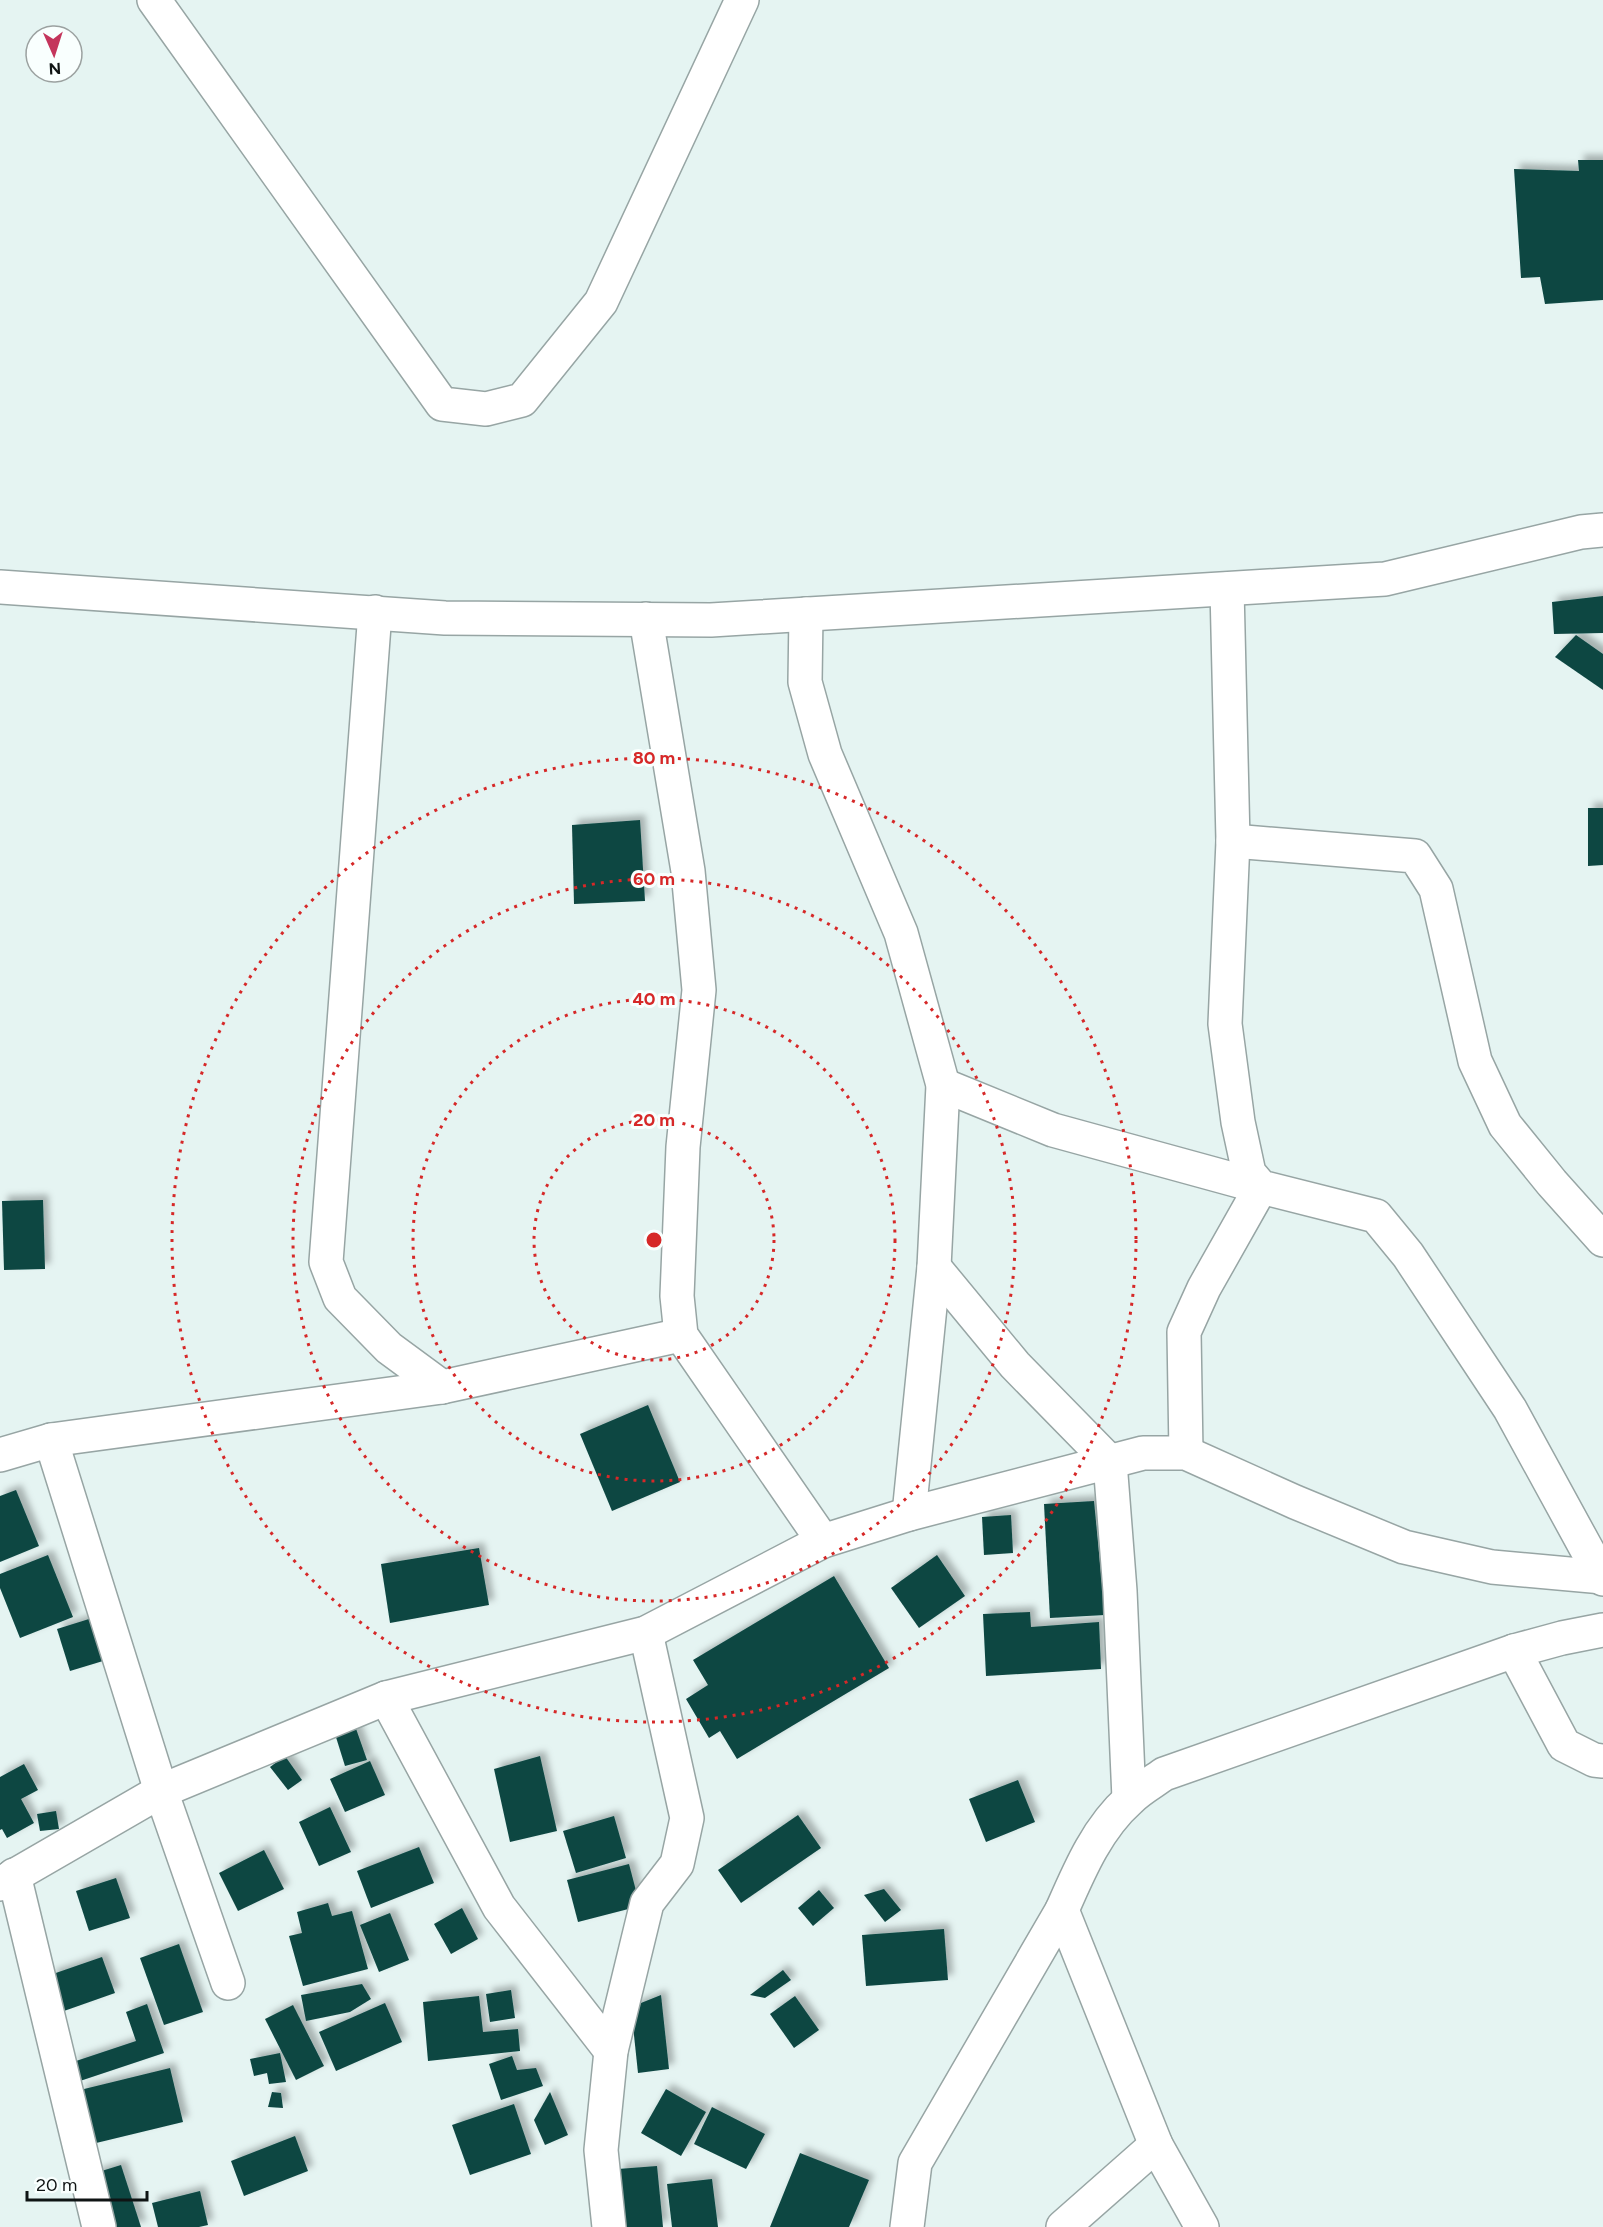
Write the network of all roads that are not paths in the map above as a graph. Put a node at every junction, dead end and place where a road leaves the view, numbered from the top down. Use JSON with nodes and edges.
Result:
{"nodes":[{"id":1,"x":153,"y":0,"type":"edge"},
{"id":2,"x":742,"y":0,"type":"edge"},
{"id":3,"x":1603,"y":530,"type":"edge"},
{"id":4,"x":0,"y":586,"type":"edge"},
{"id":5,"x":1227,"y":589,"type":"junction"},
{"id":6,"x":375,"y":612,"type":"junction"},
{"id":7,"x":806,"y":614,"type":"junction"},
{"id":8,"x":646,"y":619,"type":"junction"},
{"id":9,"x":1233,"y":841,"type":"junction"},
{"id":10,"x":943,"y":1085,"type":"junction"},
{"id":11,"x":1261,"y":1187,"type":"junction"},
{"id":12,"x":1603,"y":1240,"type":"edge"},
{"id":13,"x":934,"y":1267,"type":"junction"},
{"id":14,"x":681,"y":1335,"type":"junction"},
{"id":15,"x":442,"y":1387,"type":"junction"},
{"id":16,"x":51,"y":1440,"type":"junction"},
{"id":17,"x":1186,"y":1453,"type":"junction"},
{"id":18,"x":0,"y":1455,"type":"edge"},
{"id":19,"x":1110,"y":1462,"type":"junction"},
{"id":20,"x":909,"y":1514,"type":"junction"},
{"id":21,"x":823,"y":1541,"type":"junction"},
{"id":22,"x":1603,"y":1578,"type":"edge"},
{"id":23,"x":1603,"y":1630,"type":"edge"},
{"id":24,"x":646,"y":1633,"type":"junction"},
{"id":25,"x":1514,"y":1650,"type":"junction"},
{"id":26,"x":386,"y":1698,"type":"junction"},
{"id":27,"x":1603,"y":1761,"type":"edge"},
{"id":28,"x":161,"y":1791,"type":"junction"},
{"id":29,"x":1130,"y":1799,"type":"junction"},
{"id":30,"x":7,"y":1880,"type":"edge"},
{"id":31,"x":1062,"y":1910,"type":"junction"},
{"id":32,"x":228,"y":1983,"type":"dead end"},
{"id":33,"x":611,"y":2051,"type":"junction"},
{"id":34,"x":1155,"y":2145,"type":"junction"},
{"id":35,"x":915,"y":2226,"type":"edge"},
{"id":36,"x":99,"y":2227,"type":"edge"},
{"id":37,"x":609,"y":2227,"type":"edge"},
{"id":38,"x":1062,"y":2227,"type":"edge"},
{"id":39,"x":1202,"y":2227,"type":"edge"}],
"edges":[{"from":1,"to":2,"type":"street"},
{"from":3,"to":5,"type":"street"},
{"from":4,"to":6,"type":"street"},
{"from":5,"to":7,"type":"street"},
{"from":5,"to":9,"type":"street"},
{"from":6,"to":8,"type":"street"},
{"from":6,"to":15,"type":"street"},
{"from":7,"to":8,"type":"street"},
{"from":7,"to":10,"type":"street"},
{"from":8,"to":14,"type":"street"},
{"from":9,"to":11,"type":"street"},
{"from":9,"to":12,"type":"street"},
{"from":10,"to":11,"type":"street"},
{"from":10,"to":13,"type":"street"},
{"from":11,"to":17,"type":"street"},
{"from":11,"to":22,"type":"street"},
{"from":13,"to":19,"type":"street"},
{"from":13,"to":20,"type":"street"},
{"from":14,"to":15,"type":"street"},
{"from":14,"to":21,"type":"street"},
{"from":15,"to":16,"type":"street"},
{"from":16,"to":18,"type":"street"},
{"from":16,"to":28,"type":"street"},
{"from":17,"to":19,"type":"street"},
{"from":17,"to":22,"type":"street"},
{"from":19,"to":20,"type":"street"},
{"from":19,"to":29,"type":"street"},
{"from":20,"to":21,"type":"street"},
{"from":21,"to":24,"type":"street"},
{"from":23,"to":25,"type":"street"},
{"from":24,"to":26,"type":"street"},
{"from":24,"to":33,"type":"street"},
{"from":25,"to":27,"type":"street"},
{"from":25,"to":29,"type":"street"},
{"from":26,"to":28,"type":"street"},
{"from":26,"to":33,"type":"street"},
{"from":28,"to":30,"type":"street"},
{"from":28,"to":32,"type":"street"},
{"from":29,"to":31,"type":"street"},
{"from":30,"to":36,"type":"street"},
{"from":31,"to":34,"type":"street"},
{"from":31,"to":35,"type":"street"},
{"from":33,"to":37,"type":"street"},
{"from":34,"to":38,"type":"street"},
{"from":34,"to":39,"type":"street"}]}
